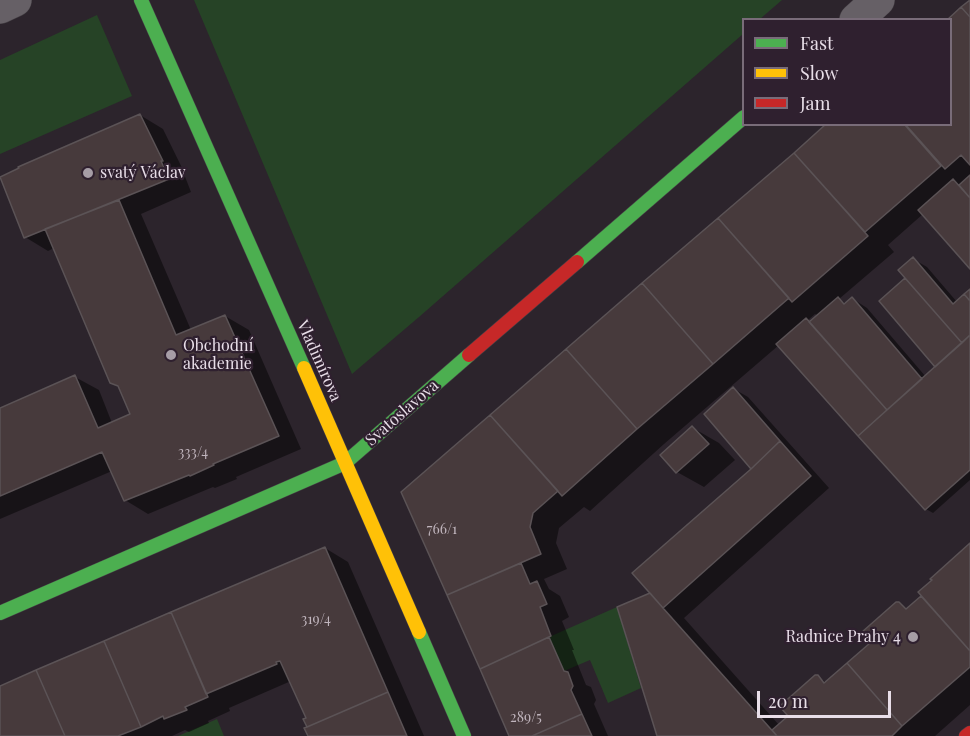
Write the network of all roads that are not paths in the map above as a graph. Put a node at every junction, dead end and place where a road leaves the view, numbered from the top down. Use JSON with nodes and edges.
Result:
{"nodes":[{"id":1,"x":15,"y":0,"type":"edge"},
{"id":2,"x":141,"y":0,"type":"edge"},
{"id":3,"x":878,"y":0,"type":"edge"},
{"id":4,"x":0,"y":7,"type":"edge"},
{"id":5,"x":858,"y":18,"type":"edge"},
{"id":6,"x":742,"y":119,"type":"edge"},
{"id":7,"x":345,"y":464,"type":"junction"},
{"id":8,"x":0,"y":613,"type":"edge"},
{"id":9,"x":970,"y":733,"type":"edge"},
{"id":10,"x":464,"y":736,"type":"edge"},
{"id":11,"x":966,"y":736,"type":"edge"}],
"edges":[{"from":1,"to":4,"type":"street"},
{"from":2,"to":7,"type":"street","name":"Vladimírova"},
{"from":3,"to":5,"type":"street"},
{"from":6,"to":7,"type":"street","name":"Svatoslavova"},
{"from":7,"to":8,"type":"street","name":"Svatoslavova"},
{"from":7,"to":10,"type":"street","name":"Vladimírova"},
{"from":9,"to":11,"type":"street"}]}
